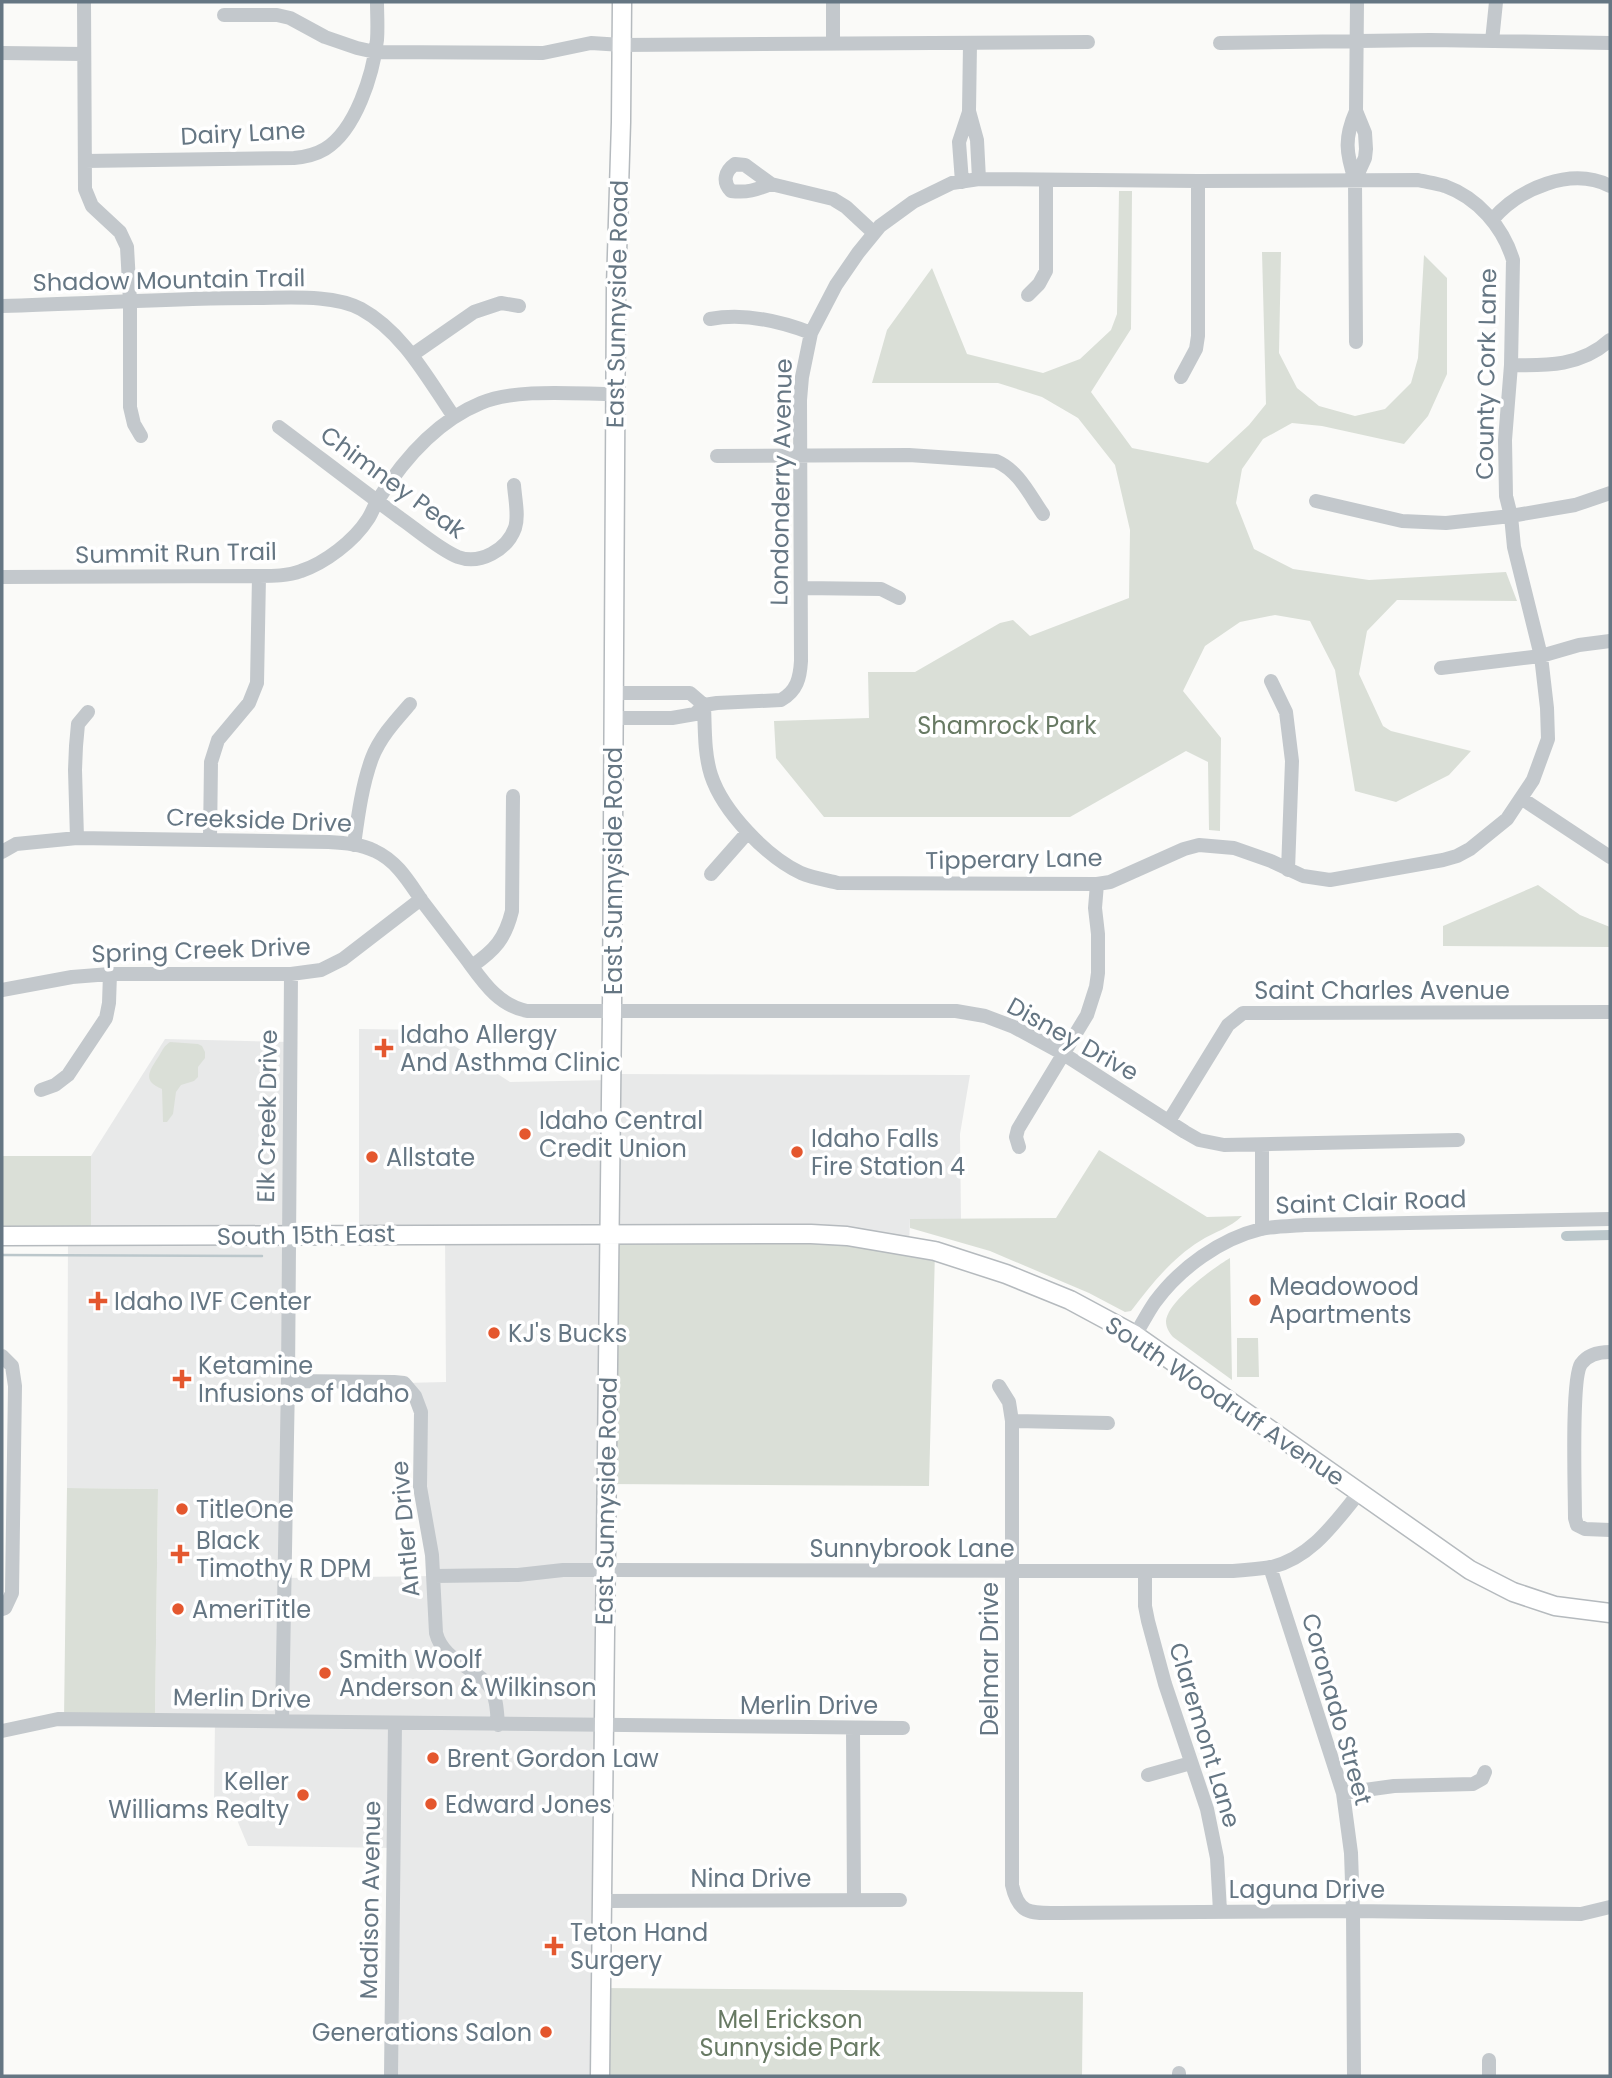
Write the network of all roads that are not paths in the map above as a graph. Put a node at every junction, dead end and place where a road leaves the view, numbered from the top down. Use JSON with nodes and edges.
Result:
{"nodes":[{"id":1,"x":85,"y":2,"type":"edge"},
{"id":2,"x":377,"y":2,"type":"edge"},
{"id":3,"x":622,"y":2,"type":"edge"},
{"id":4,"x":833,"y":2,"type":"edge"},
{"id":5,"x":1357,"y":2,"type":"edge"},
{"id":6,"x":1496,"y":2,"type":"edge"},
{"id":7,"x":224,"y":15,"type":"dead end"},
{"id":8,"x":1492,"y":41,"type":"junction"},
{"id":9,"x":1088,"y":42,"type":"dead end"},
{"id":10,"x":1357,"y":42,"type":"junction"},
{"id":11,"x":1220,"y":43,"type":"dead end"},
{"id":12,"x":1610,"y":43,"type":"edge"},
{"id":13,"x":833,"y":44,"type":"junction"},
{"id":14,"x":970,"y":44,"type":"junction"},
{"id":15,"x":622,"y":45,"type":"junction"},
{"id":16,"x":375,"y":52,"type":"junction"},
{"id":17,"x":2,"y":53,"type":"edge"},
{"id":18,"x":84,"y":54,"type":"junction"},
{"id":19,"x":969,"y":111,"type":"junction"},
{"id":20,"x":85,"y":162,"type":"junction"},
{"id":21,"x":979,"y":179,"type":"junction"},
{"id":22,"x":1046,"y":180,"type":"junction"},
{"id":23,"x":1355,"y":180,"type":"junction"},
{"id":24,"x":1198,"y":181,"type":"junction"},
{"id":25,"x":962,"y":182,"type":"junction"},
{"id":26,"x":771,"y":184,"type":"dead end"},
{"id":27,"x":1610,"y":186,"type":"edge"},
{"id":28,"x":1493,"y":219,"type":"junction"},
{"id":29,"x":874,"y":233,"type":"junction"},
{"id":30,"x":1028,"y":295,"type":"dead end"},
{"id":31,"x":130,"y":301,"type":"junction"},
{"id":32,"x":2,"y":306,"type":"edge"},
{"id":33,"x":519,"y":306,"type":"dead end"},
{"id":34,"x":710,"y":319,"type":"dead end"},
{"id":35,"x":811,"y":333,"type":"junction"},
{"id":36,"x":1610,"y":340,"type":"edge"},
{"id":37,"x":1356,"y":342,"type":"dead end"},
{"id":38,"x":412,"y":355,"type":"junction"},
{"id":39,"x":1511,"y":366,"type":"junction"},
{"id":40,"x":1181,"y":377,"type":"dead end"},
{"id":41,"x":615,"y":394,"type":"junction"},
{"id":42,"x":454,"y":417,"type":"junction"},
{"id":43,"x":279,"y":427,"type":"dead end"},
{"id":44,"x":141,"y":436,"type":"dead end"},
{"id":45,"x":717,"y":456,"type":"dead end"},
{"id":46,"x":802,"y":457,"type":"junction"},
{"id":47,"x":514,"y":485,"type":"dead end"},
{"id":48,"x":1610,"y":492,"type":"edge"},
{"id":49,"x":377,"y":501,"type":"junction"},
{"id":50,"x":1316,"y":501,"type":"dead end"},
{"id":51,"x":1043,"y":514,"type":"dead end"},
{"id":52,"x":1511,"y":516,"type":"junction"},
{"id":53,"x":259,"y":576,"type":"junction"},
{"id":54,"x":2,"y":577,"type":"edge"},
{"id":55,"x":802,"y":588,"type":"junction"},
{"id":56,"x":899,"y":597,"type":"dead end"},
{"id":57,"x":1610,"y":641,"type":"edge"},
{"id":58,"x":1541,"y":656,"type":"junction"},
{"id":59,"x":1441,"y":668,"type":"dead end"},
{"id":60,"x":1272,"y":681,"type":"dead end"},
{"id":61,"x":615,"y":693,"type":"junction"},
{"id":62,"x":411,"y":704,"type":"dead end"},
{"id":63,"x":704,"y":705,"type":"junction"},
{"id":64,"x":88,"y":712,"type":"dead end"},
{"id":65,"x":614,"y":718,"type":"junction"},
{"id":66,"x":513,"y":796,"type":"dead end"},
{"id":67,"x":1521,"y":799,"type":"junction"},
{"id":68,"x":748,"y":832,"type":"junction"},
{"id":69,"x":77,"y":838,"type":"junction"},
{"id":70,"x":210,"y":839,"type":"junction"},
{"id":71,"x":354,"y":845,"type":"junction"},
{"id":72,"x":2,"y":852,"type":"edge"},
{"id":73,"x":1610,"y":857,"type":"edge"},
{"id":74,"x":1288,"y":870,"type":"junction"},
{"id":75,"x":711,"y":874,"type":"dead end"},
{"id":76,"x":1097,"y":884,"type":"junction"},
{"id":77,"x":421,"y":899,"type":"junction"},
{"id":78,"x":472,"y":966,"type":"junction"},
{"id":79,"x":110,"y":974,"type":"junction"},
{"id":80,"x":291,"y":974,"type":"junction"},
{"id":81,"x":2,"y":990,"type":"edge"},
{"id":82,"x":612,"y":1011,"type":"junction"},
{"id":83,"x":1610,"y":1012,"type":"edge"},
{"id":84,"x":1062,"y":1053,"type":"junction"},
{"id":85,"x":41,"y":1090,"type":"dead end"},
{"id":86,"x":1169,"y":1121,"type":"junction"},
{"id":87,"x":1458,"y":1140,"type":"dead end"},
{"id":88,"x":1262,"y":1145,"type":"junction"},
{"id":89,"x":1019,"y":1147,"type":"dead end"},
{"id":90,"x":1610,"y":1219,"type":"edge"},
{"id":91,"x":1262,"y":1229,"type":"junction"},
{"id":92,"x":609,"y":1234,"type":"junction"},
{"id":93,"x":2,"y":1236,"type":"edge"},
{"id":94,"x":289,"y":1236,"type":"junction"},
{"id":95,"x":1135,"y":1335,"type":"junction"},
{"id":96,"x":1610,"y":1352,"type":"edge"},
{"id":97,"x":2,"y":1356,"type":"edge"},
{"id":98,"x":288,"y":1381,"type":"junction"},
{"id":99,"x":999,"y":1387,"type":"dead end"},
{"id":100,"x":1012,"y":1421,"type":"junction"},
{"id":101,"x":1108,"y":1423,"type":"dead end"},
{"id":102,"x":1359,"y":1493,"type":"junction"},
{"id":103,"x":1610,"y":1530,"type":"edge"},
{"id":104,"x":1270,"y":1567,"type":"junction"},
{"id":105,"x":605,"y":1570,"type":"junction"},
{"id":106,"x":1011,"y":1572,"type":"junction"},
{"id":107,"x":1145,"y":1573,"type":"junction"},
{"id":108,"x":434,"y":1576,"type":"junction"},
{"id":109,"x":2,"y":1609,"type":"edge"},
{"id":110,"x":1610,"y":1613,"type":"edge"},
{"id":111,"x":282,"y":1721,"type":"junction"},
{"id":112,"x":395,"y":1723,"type":"junction"},
{"id":113,"x":498,"y":1725,"type":"junction"},
{"id":114,"x":603,"y":1726,"type":"junction"},
{"id":115,"x":853,"y":1728,"type":"junction"},
{"id":116,"x":903,"y":1728,"type":"dead end"},
{"id":117,"x":2,"y":1731,"type":"edge"},
{"id":118,"x":1191,"y":1763,"type":"junction"},
{"id":119,"x":1485,"y":1772,"type":"dead end"},
{"id":120,"x":1148,"y":1775,"type":"dead end"},
{"id":121,"x":1343,"y":1793,"type":"junction"},
{"id":122,"x":1013,"y":1893,"type":"joint"},
{"id":123,"x":854,"y":1900,"type":"junction"},
{"id":124,"x":900,"y":1900,"type":"dead end"},
{"id":125,"x":601,"y":1901,"type":"junction"},
{"id":126,"x":1610,"y":1907,"type":"edge"},
{"id":127,"x":1220,"y":1911,"type":"junction"},
{"id":128,"x":1353,"y":1911,"type":"junction"},
{"id":129,"x":1489,"y":2060,"type":"dead end"},
{"id":130,"x":391,"y":2076,"type":"edge"},
{"id":131,"x":600,"y":2076,"type":"edge"},
{"id":132,"x":1354,"y":2076,"type":"edge"},
{"id":133,"x":1489,"y":2076,"type":"edge"}],
"edges":[{"from":1,"to":18,"type":"street"},
{"from":2,"to":16,"type":"street","name":"Dairy Lane"},
{"from":3,"to":15,"type":"main road","name":"East Sunnyside Road"},
{"from":4,"to":13,"type":"street"},
{"from":5,"to":10,"type":"street"},
{"from":6,"to":8,"type":"street"},
{"from":7,"to":16,"type":"street"},
{"from":8,"to":10,"type":"street"},
{"from":8,"to":12,"type":"street"},
{"from":9,"to":14,"type":"street"},
{"from":10,"to":11,"type":"street"},
{"from":10,"to":23,"type":"street"},
{"from":13,"to":14,"type":"street"},
{"from":13,"to":15,"type":"street"},
{"from":14,"to":19,"type":"street"},
{"from":15,"to":16,"type":"street"},
{"from":15,"to":41,"type":"main road","name":"East Sunnyside Road"},
{"from":16,"to":20,"type":"street","name":"Dairy Lane"},
{"from":17,"to":18,"type":"street"},
{"from":18,"to":20,"type":"street"},
{"from":19,"to":21,"type":"street"},
{"from":19,"to":25,"type":"street"},
{"from":20,"to":31,"type":"street"},
{"from":21,"to":22,"type":"street","name":"Londonderry Avenue"},
{"from":21,"to":25,"type":"street","name":"Londonderry Avenue"},
{"from":22,"to":24,"type":"street","name":"Londonderry Avenue"},
{"from":22,"to":30,"type":"street"},
{"from":23,"to":24,"type":"street","name":"Londonderry Avenue"},
{"from":23,"to":28,"type":"street","name":"County Cork Lane"},
{"from":23,"to":37,"type":"street"},
{"from":24,"to":40,"type":"street"},
{"from":25,"to":29,"type":"street","name":"Londonderry Avenue"},
{"from":26,"to":29,"type":"street"},
{"from":27,"to":28,"type":"street"},
{"from":28,"to":39,"type":"street","name":"County Cork Lane"},
{"from":29,"to":35,"type":"street","name":"Londonderry Avenue"},
{"from":31,"to":32,"type":"street","name":"Shadow Mountain Trail"},
{"from":31,"to":38,"type":"street","name":"Shadow Mountain Trail"},
{"from":31,"to":44,"type":"street"},
{"from":33,"to":38,"type":"street"},
{"from":34,"to":35,"type":"street"},
{"from":35,"to":46,"type":"street","name":"Londonderry Avenue"},
{"from":36,"to":39,"type":"street"},
{"from":38,"to":42,"type":"street","name":"Shadow Mountain Trail"},
{"from":39,"to":52,"type":"street","name":"County Cork Lane"},
{"from":41,"to":42,"type":"street","name":"Summit Run Trail"},
{"from":41,"to":61,"type":"main road","name":"East Sunnyside Road"},
{"from":42,"to":49,"type":"street","name":"Summit Run Trail"},
{"from":43,"to":49,"type":"street","name":"Chimney Peak"},
{"from":45,"to":46,"type":"street"},
{"from":46,"to":51,"type":"street"},
{"from":46,"to":55,"type":"street","name":"Londonderry Avenue"},
{"from":47,"to":49,"type":"street","name":"Chimney Peak"},
{"from":48,"to":52,"type":"street"},
{"from":49,"to":53,"type":"street","name":"Summit Run Trail"},
{"from":50,"to":52,"type":"street"},
{"from":52,"to":58,"type":"street","name":"County Cork Lane"},
{"from":53,"to":54,"type":"street","name":"Summit Run Trail"},
{"from":53,"to":70,"type":"street"},
{"from":55,"to":56,"type":"street"},
{"from":55,"to":63,"type":"street","name":"Londonderry Avenue"},
{"from":57,"to":58,"type":"street"},
{"from":58,"to":59,"type":"street"},
{"from":58,"to":67,"type":"street","name":"County Cork Lane"},
{"from":60,"to":74,"type":"street"},
{"from":61,"to":63,"type":"street","name":"Londonderry Avenue"},
{"from":61,"to":65,"type":"main road","name":"East Sunnyside Road"},
{"from":62,"to":71,"type":"street"},
{"from":63,"to":65,"type":"street","name":"Londonderry Avenue"},
{"from":63,"to":68,"type":"street","name":"Tipperary Lane"},
{"from":64,"to":69,"type":"street"},
{"from":65,"to":82,"type":"main road","name":"East Sunnyside Road"},
{"from":66,"to":78,"type":"street"},
{"from":67,"to":73,"type":"street"},
{"from":67,"to":74,"type":"street","name":"Tipperary Lane"},
{"from":68,"to":75,"type":"street"},
{"from":68,"to":76,"type":"street","name":"Tipperary Lane"},
{"from":69,"to":70,"type":"street","name":"Creekside Drive"},
{"from":69,"to":72,"type":"street","name":"Creekside Drive"},
{"from":70,"to":71,"type":"street","name":"Creekside Drive"},
{"from":71,"to":77,"type":"street","name":"Creekside Drive"},
{"from":74,"to":76,"type":"street","name":"Tipperary Lane"},
{"from":76,"to":84,"type":"street"},
{"from":77,"to":78,"type":"street","name":"Creekside Drive"},
{"from":77,"to":80,"type":"street","name":"Spring Creek Drive"},
{"from":78,"to":82,"type":"street","name":"Creekside Drive"},
{"from":79,"to":80,"type":"street","name":"Spring Creek Drive"},
{"from":79,"to":81,"type":"street","name":"Spring Creek Drive"},
{"from":79,"to":85,"type":"street"},
{"from":80,"to":94,"type":"street","name":"Elk Creek Drive"},
{"from":82,"to":84,"type":"street","name":"Disney Drive"},
{"from":82,"to":92,"type":"main road","name":"East Sunnyside Road"},
{"from":83,"to":86,"type":"street","name":"Saint Charles Avenue"},
{"from":84,"to":86,"type":"street","name":"Disney Drive"},
{"from":84,"to":89,"type":"street"},
{"from":86,"to":88,"type":"street","name":"Disney Drive"},
{"from":87,"to":88,"type":"street","name":"Disney Drive"},
{"from":88,"to":91,"type":"street"},
{"from":90,"to":91,"type":"street","name":"Saint Clair Road"},
{"from":91,"to":95,"type":"street","name":"Saint Clair Road"},
{"from":92,"to":94,"type":"main road","name":"South 15th East"},
{"from":92,"to":95,"type":"main road","name":"South Woodruff Avenue"},
{"from":92,"to":105,"type":"main road","name":"East Sunnyside Road"},
{"from":93,"to":94,"type":"main road","name":"South 15th East"},
{"from":94,"to":98,"type":"street","name":"Elk Creek Drive"},
{"from":95,"to":102,"type":"main road","name":"South Woodruff Avenue"},
{"from":96,"to":103,"type":"street"},
{"from":97,"to":109,"type":"street"},
{"from":98,"to":108,"type":"street","name":"Antler Drive"},
{"from":98,"to":111,"type":"street","name":"Elk Creek Drive"},
{"from":99,"to":100,"type":"street","name":"Delmar Drive"},
{"from":100,"to":101,"type":"street"},
{"from":100,"to":106,"type":"street","name":"Delmar Drive"},
{"from":102,"to":104,"type":"street","name":"Sunnybrook Lane"},
{"from":102,"to":110,"type":"main road","name":"South Woodruff Avenue"},
{"from":104,"to":107,"type":"street","name":"Sunnybrook Lane"},
{"from":104,"to":121,"type":"street","name":"Coronado Street"},
{"from":105,"to":106,"type":"street","name":"Sunnybrook Lane"},
{"from":105,"to":108,"type":"street","name":"Sunnybrook Lane"},
{"from":105,"to":114,"type":"main road","name":"East Sunnyside Road"},
{"from":106,"to":107,"type":"street","name":"Sunnybrook Lane"},
{"from":106,"to":122,"type":"street","name":"Delmar Drive"},
{"from":107,"to":118,"type":"street","name":"Claremont Lane"},
{"from":108,"to":113,"type":"street","name":"Antler Drive"},
{"from":111,"to":112,"type":"street","name":"Merlin Drive"},
{"from":111,"to":117,"type":"street","name":"Merlin Drive"},
{"from":112,"to":113,"type":"street","name":"Merlin Drive"},
{"from":112,"to":130,"type":"street","name":"Madison Avenue"},
{"from":113,"to":114,"type":"street","name":"Merlin Drive"},
{"from":114,"to":115,"type":"street","name":"Merlin Drive"},
{"from":114,"to":125,"type":"main road","name":"East Sunnyside Road"},
{"from":115,"to":116,"type":"street","name":"Merlin Drive"},
{"from":115,"to":123,"type":"street"},
{"from":118,"to":120,"type":"street"},
{"from":118,"to":127,"type":"street","name":"Claremont Lane"},
{"from":119,"to":121,"type":"street"},
{"from":121,"to":128,"type":"street","name":"Coronado Street"},
{"from":122,"to":127,"type":"street","name":"Laguna Drive"},
{"from":123,"to":124,"type":"street","name":"Nina Drive"},
{"from":123,"to":125,"type":"street","name":"Nina Drive"},
{"from":125,"to":131,"type":"main road","name":"East Sunnyside Road"},
{"from":126,"to":128,"type":"street","name":"Laguna Drive"},
{"from":127,"to":128,"type":"street","name":"Laguna Drive"},
{"from":128,"to":132,"type":"street","name":"Coronado Street"},
{"from":129,"to":133,"type":"street"}]}
